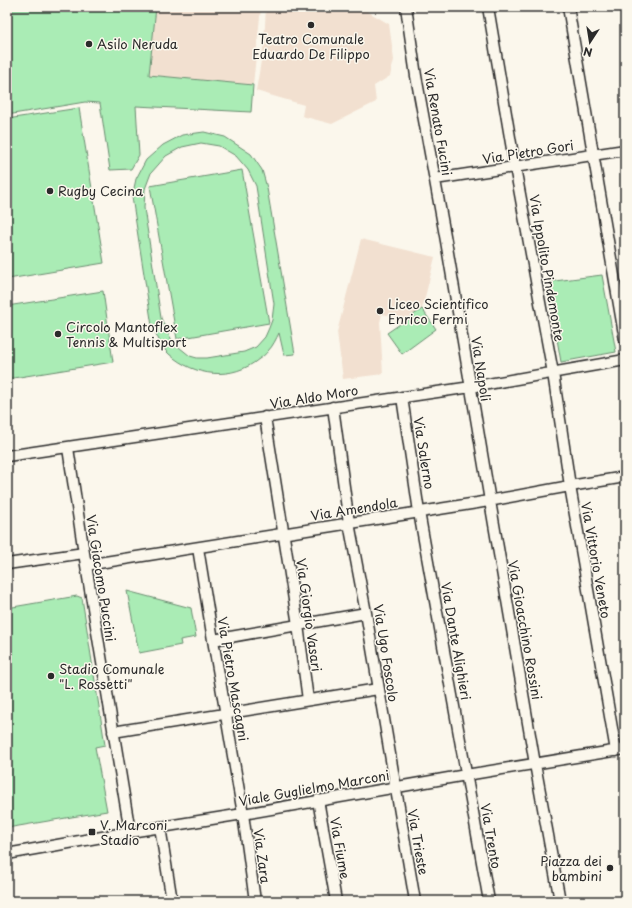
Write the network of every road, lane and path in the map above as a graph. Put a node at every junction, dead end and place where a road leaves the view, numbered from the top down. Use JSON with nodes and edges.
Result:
{"nodes":[{"id":1,"x":406,"y":7,"type":"edge"},
{"id":2,"x":488,"y":7,"type":"edge"},
{"id":3,"x":568,"y":7,"type":"edge"},
{"id":4,"x":625,"y":150,"type":"edge"},
{"id":5,"x":593,"y":155,"type":"junction"},
{"id":6,"x":515,"y":167,"type":"junction"},
{"id":7,"x":435,"y":179,"type":"junction"},
{"id":8,"x":446,"y":241,"type":"joint"},
{"id":9,"x":625,"y":340,"type":"edge"},
{"id":10,"x":625,"y":360,"type":"edge"},
{"id":11,"x":553,"y":373,"type":"junction"},
{"id":12,"x":471,"y":387,"type":"junction"},
{"id":13,"x":402,"y":397,"type":"junction"},
{"id":14,"x":333,"y":407,"type":"junction"},
{"id":15,"x":265,"y":418,"type":"junction"},
{"id":16,"x":68,"y":448,"type":"junction"},
{"id":17,"x":7,"y":456,"type":"edge"},
{"id":18,"x":625,"y":478,"type":"edge"},
{"id":19,"x":570,"y":486,"type":"junction"},
{"id":20,"x":490,"y":501,"type":"junction"},
{"id":21,"x":419,"y":512,"type":"junction"},
{"id":22,"x":349,"y":523,"type":"junction"},
{"id":23,"x":283,"y":534,"type":"junction"},
{"id":24,"x":198,"y":548,"type":"junction"},
{"id":25,"x":84,"y":553,"type":"junction"},
{"id":26,"x":7,"y":564,"type":"edge"},
{"id":27,"x":86,"y":565,"type":"junction"},
{"id":28,"x":366,"y":613,"type":"junction"},
{"id":29,"x":298,"y":625,"type":"junction"},
{"id":30,"x":212,"y":640,"type":"junction"},
{"id":31,"x":378,"y":689,"type":"junction"},
{"id":32,"x":308,"y":700,"type":"junction"},
{"id":33,"x":226,"y":713,"type":"junction"},
{"id":34,"x":113,"y":732,"type":"junction"},
{"id":35,"x":620,"y":750,"type":"edge"},
{"id":36,"x":535,"y":764,"type":"junction"},
{"id":37,"x":466,"y":775,"type":"junction"},
{"id":38,"x":396,"y":788,"type":"junction"},
{"id":39,"x":318,"y":800,"type":"junction"},
{"id":40,"x":243,"y":814,"type":"junction"},
{"id":41,"x":160,"y":827,"type":"junction"},
{"id":42,"x":130,"y":832,"type":"junction"},
{"id":43,"x":7,"y":854,"type":"edge"},
{"id":44,"x":172,"y":901,"type":"edge"},
{"id":45,"x":255,"y":901,"type":"edge"},
{"id":46,"x":336,"y":901,"type":"edge"},
{"id":47,"x":415,"y":901,"type":"edge"},
{"id":48,"x":490,"y":901,"type":"edge"},
{"id":49,"x":560,"y":901,"type":"edge"}],
"edges":[{"from":1,"to":7,"type":"street","name":"Via Renato Fucini"},
{"from":2,"to":6,"type":"street","name":"Via Ippolito Pindemonte"},
{"from":3,"to":5,"type":"street"},
{"from":4,"to":5,"type":"street","name":"Via Pietro Gori"},
{"from":5,"to":6,"type":"street","name":"Via Pietro Gori"},
{"from":5,"to":9,"type":"street"},
{"from":6,"to":7,"type":"street","name":"Via Pietro Gori"},
{"from":6,"to":11,"type":"street","name":"Via Ippolito Pindemonte"},
{"from":7,"to":8,"type":"street","name":"Via Renato Fucini"},
{"from":8,"to":12,"type":"street","name":"Via Napoli"},
{"from":10,"to":11,"type":"street","name":"Via Aldo Moro"},
{"from":11,"to":12,"type":"street","name":"Via Aldo Moro"},
{"from":11,"to":19,"type":"street","name":"Via Vittorio Veneto"},
{"from":12,"to":13,"type":"street","name":"Via Aldo Moro"},
{"from":12,"to":20,"type":"street","name":"Via Napoli"},
{"from":13,"to":14,"type":"street","name":"Via Aldo Moro"},
{"from":13,"to":21,"type":"street","name":"Via Salerno"},
{"from":14,"to":15,"type":"street","name":"Via Aldo Moro"},
{"from":14,"to":22,"type":"street","name":"Via Ugo Foscolo"},
{"from":15,"to":16,"type":"street","name":"Via Aldo Moro"},
{"from":15,"to":23,"type":"street","name":"Via Giorgio Vasari"},
{"from":16,"to":17,"type":"street","name":"Via Aldo Moro"},
{"from":16,"to":25,"type":"street","name":"Via Giacomo Puccini"},
{"from":18,"to":19,"type":"street","name":"Via Amendola"},
{"from":19,"to":20,"type":"street","name":"Via Amendola"},
{"from":19,"to":35,"type":"street","name":"Via Vittorio Veneto"},
{"from":20,"to":21,"type":"street","name":"Via Amendola"},
{"from":20,"to":36,"type":"street","name":"Via Gioacchino Rossini"},
{"from":21,"to":22,"type":"street","name":"Via Amendola"},
{"from":21,"to":37,"type":"street","name":"Via Dante Alighieri"},
{"from":22,"to":23,"type":"street","name":"Via Amendola"},
{"from":22,"to":28,"type":"street","name":"Via Ugo Foscolo"},
{"from":23,"to":24,"type":"street","name":"Via Amendola"},
{"from":23,"to":29,"type":"street","name":"Via Giorgio Vasari"},
{"from":24,"to":27,"type":"street","name":"Via Amendola"},
{"from":24,"to":30,"type":"street","name":"Via Pietro Mascagni"},
{"from":25,"to":26,"type":"street"},
{"from":25,"to":27,"type":"street","name":"Via Giacomo Puccini"},
{"from":27,"to":34,"type":"street","name":"Via Giacomo Puccini"},
{"from":28,"to":29,"type":"street"},
{"from":28,"to":31,"type":"street","name":"Via Ugo Foscolo"},
{"from":29,"to":30,"type":"street"},
{"from":29,"to":32,"type":"street","name":"Via Giorgio Vasari"},
{"from":30,"to":33,"type":"street","name":"Via Pietro Mascagni"},
{"from":31,"to":32,"type":"street"},
{"from":31,"to":38,"type":"street","name":"Via Ugo Foscolo"},
{"from":32,"to":33,"type":"street"},
{"from":33,"to":34,"type":"street"},
{"from":33,"to":40,"type":"street","name":"Via Pietro Mascagni"},
{"from":34,"to":42,"type":"street","name":"Via Giacomo Puccini"},
{"from":35,"to":36,"type":"street","name":"Viale Guglielmo Marconi"},
{"from":36,"to":37,"type":"street","name":"Viale Guglielmo Marconi"},
{"from":36,"to":49,"type":"street","name":"Via Gioacchino Rossini"},
{"from":37,"to":38,"type":"street","name":"Viale Guglielmo Marconi"},
{"from":37,"to":48,"type":"street","name":"Via Trento"},
{"from":38,"to":39,"type":"street","name":"Viale Guglielmo Marconi"},
{"from":38,"to":47,"type":"street","name":"Via Trieste"},
{"from":39,"to":40,"type":"street","name":"Viale Guglielmo Marconi"},
{"from":39,"to":46,"type":"street","name":"Via Fiume"},
{"from":40,"to":41,"type":"street","name":"Viale Guglielmo Marconi"},
{"from":40,"to":45,"type":"street","name":"Via Zara"},
{"from":41,"to":42,"type":"street","name":"Viale Guglielmo Marconi"},
{"from":41,"to":44,"type":"street"},
{"from":42,"to":43,"type":"street","name":"Viale Guglielmo Marconi"}]}
